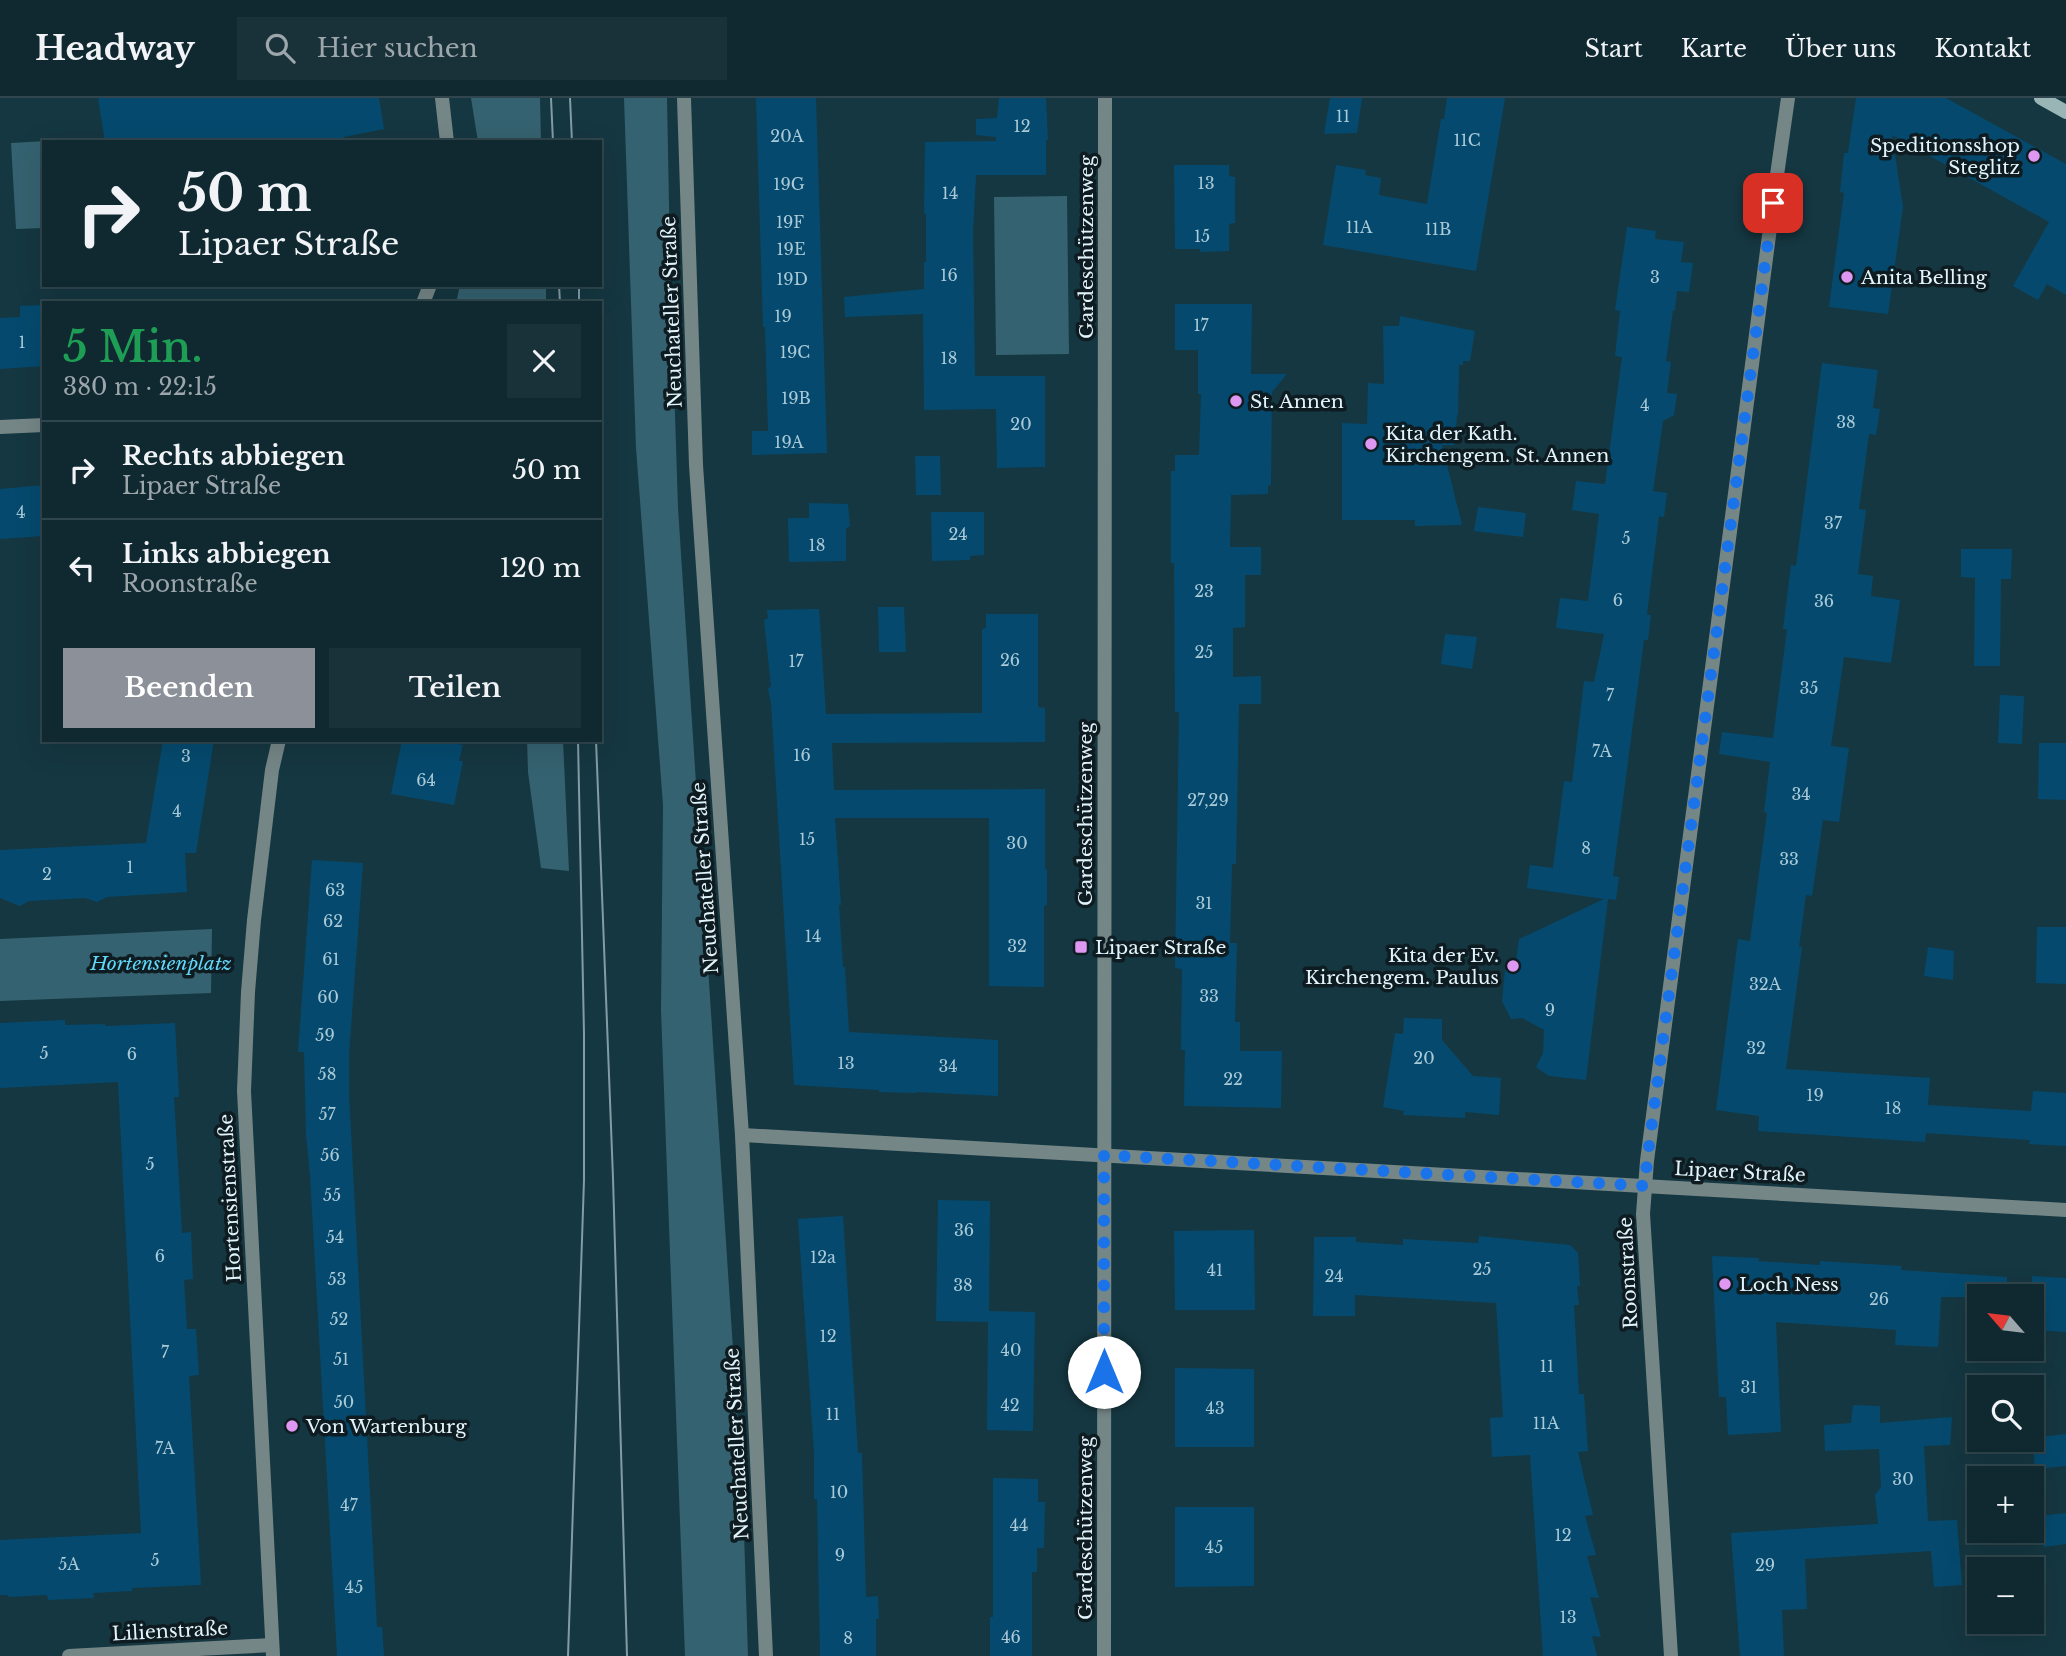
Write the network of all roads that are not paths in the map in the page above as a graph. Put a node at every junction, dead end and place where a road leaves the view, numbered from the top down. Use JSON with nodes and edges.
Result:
{"nodes":[{"id":1,"x":442,"y":98,"type":"edge"},
{"id":2,"x":684,"y":98,"type":"edge"},
{"id":3,"x":1105,"y":98,"type":"edge"},
{"id":4,"x":1788,"y":98,"type":"edge"},
{"id":5,"x":2041,"y":98,"type":"edge"},
{"id":6,"x":2066,"y":111,"type":"edge"},
{"id":7,"x":447,"y":140,"type":"edge"},
{"id":8,"x":42,"y":425,"type":"edge"},
{"id":9,"x":0,"y":428,"type":"edge"},
{"id":10,"x":279,"y":742,"type":"edge"},
{"id":11,"x":742,"y":1135,"type":"junction"},
{"id":12,"x":1104,"y":1155,"type":"junction"},
{"id":13,"x":1645,"y":1186,"type":"junction"},
{"id":14,"x":2066,"y":1210,"type":"edge"},
{"id":15,"x":272,"y":1650,"type":"edge"},
{"id":16,"x":69,"y":1656,"type":"edge"},
{"id":17,"x":766,"y":1656,"type":"edge"},
{"id":18,"x":1104,"y":1656,"type":"edge"},
{"id":19,"x":1671,"y":1656,"type":"edge"}],
"edges":[{"from":1,"to":7,"type":"street"},
{"from":2,"to":11,"type":"street","name":"Neuchateller Straße"},
{"from":3,"to":12,"type":"street","name":"Gardeschützenweg"},
{"from":4,"to":13,"type":"street","name":"Roonstraße"},
{"from":5,"to":6,"type":"main road"},
{"from":8,"to":9,"type":"street"},
{"from":10,"to":15,"type":"street","name":"Hortensienstraße"},
{"from":11,"to":12,"type":"street","name":"Lipaer Straße"},
{"from":11,"to":17,"type":"street","name":"Neuchateller Straße"},
{"from":12,"to":13,"type":"street","name":"Lipaer Straße"},
{"from":12,"to":18,"type":"street","name":"Gardeschützenweg"},
{"from":13,"to":14,"type":"street","name":"Lipaer Straße"},
{"from":13,"to":19,"type":"street","name":"Roonstraße"},
{"from":15,"to":16,"type":"street","name":"Lilienstraße"}]}
